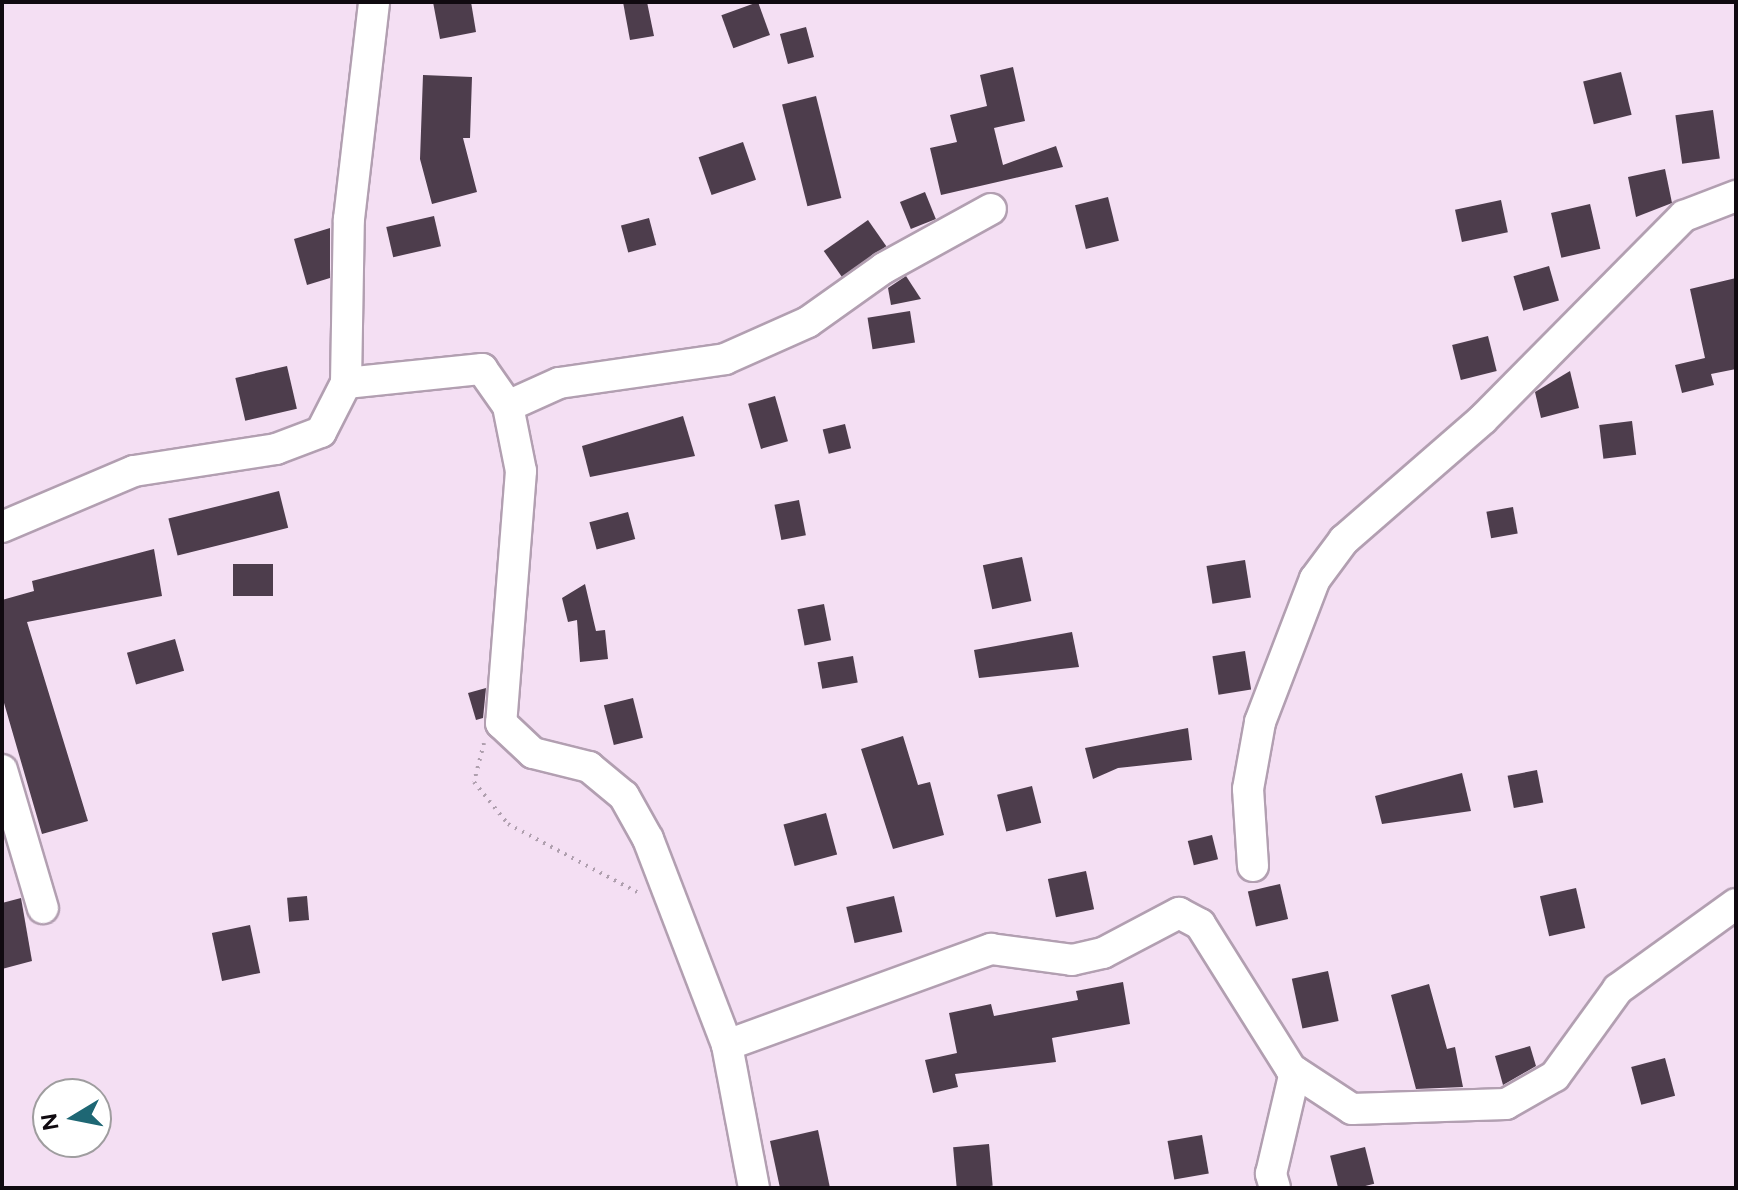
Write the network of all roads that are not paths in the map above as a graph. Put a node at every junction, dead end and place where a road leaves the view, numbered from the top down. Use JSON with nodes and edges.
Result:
{"nodes":[{"id":1,"x":374,"y":2,"type":"edge"},
{"id":2,"x":1736,"y":196,"type":"edge"},
{"id":3,"x":991,"y":209,"type":"dead end"},
{"id":4,"x":346,"y":383,"type":"junction"},
{"id":5,"x":508,"y":406,"type":"junction"},
{"id":6,"x":2,"y":527,"type":"edge"},
{"id":7,"x":2,"y":770,"type":"edge"},
{"id":8,"x":1253,"y":866,"type":"dead end"},
{"id":9,"x":1736,"y":904,"type":"edge"},
{"id":10,"x":43,"y":908,"type":"dead end"},
{"id":11,"x":727,"y":1045,"type":"junction"},
{"id":12,"x":1295,"y":1072,"type":"junction"},
{"id":13,"x":754,"y":1188,"type":"edge"},
{"id":14,"x":1275,"y":1188,"type":"edge"}],
"edges":[{"from":1,"to":4,"type":"street"},
{"from":2,"to":8,"type":"street"},
{"from":3,"to":5,"type":"street"},
{"from":4,"to":5,"type":"street"},
{"from":4,"to":6,"type":"street"},
{"from":5,"to":11,"type":"street"},
{"from":7,"to":10,"type":"street"},
{"from":9,"to":12,"type":"street"},
{"from":11,"to":12,"type":"street"},
{"from":11,"to":13,"type":"street"},
{"from":12,"to":14,"type":"street"}]}
